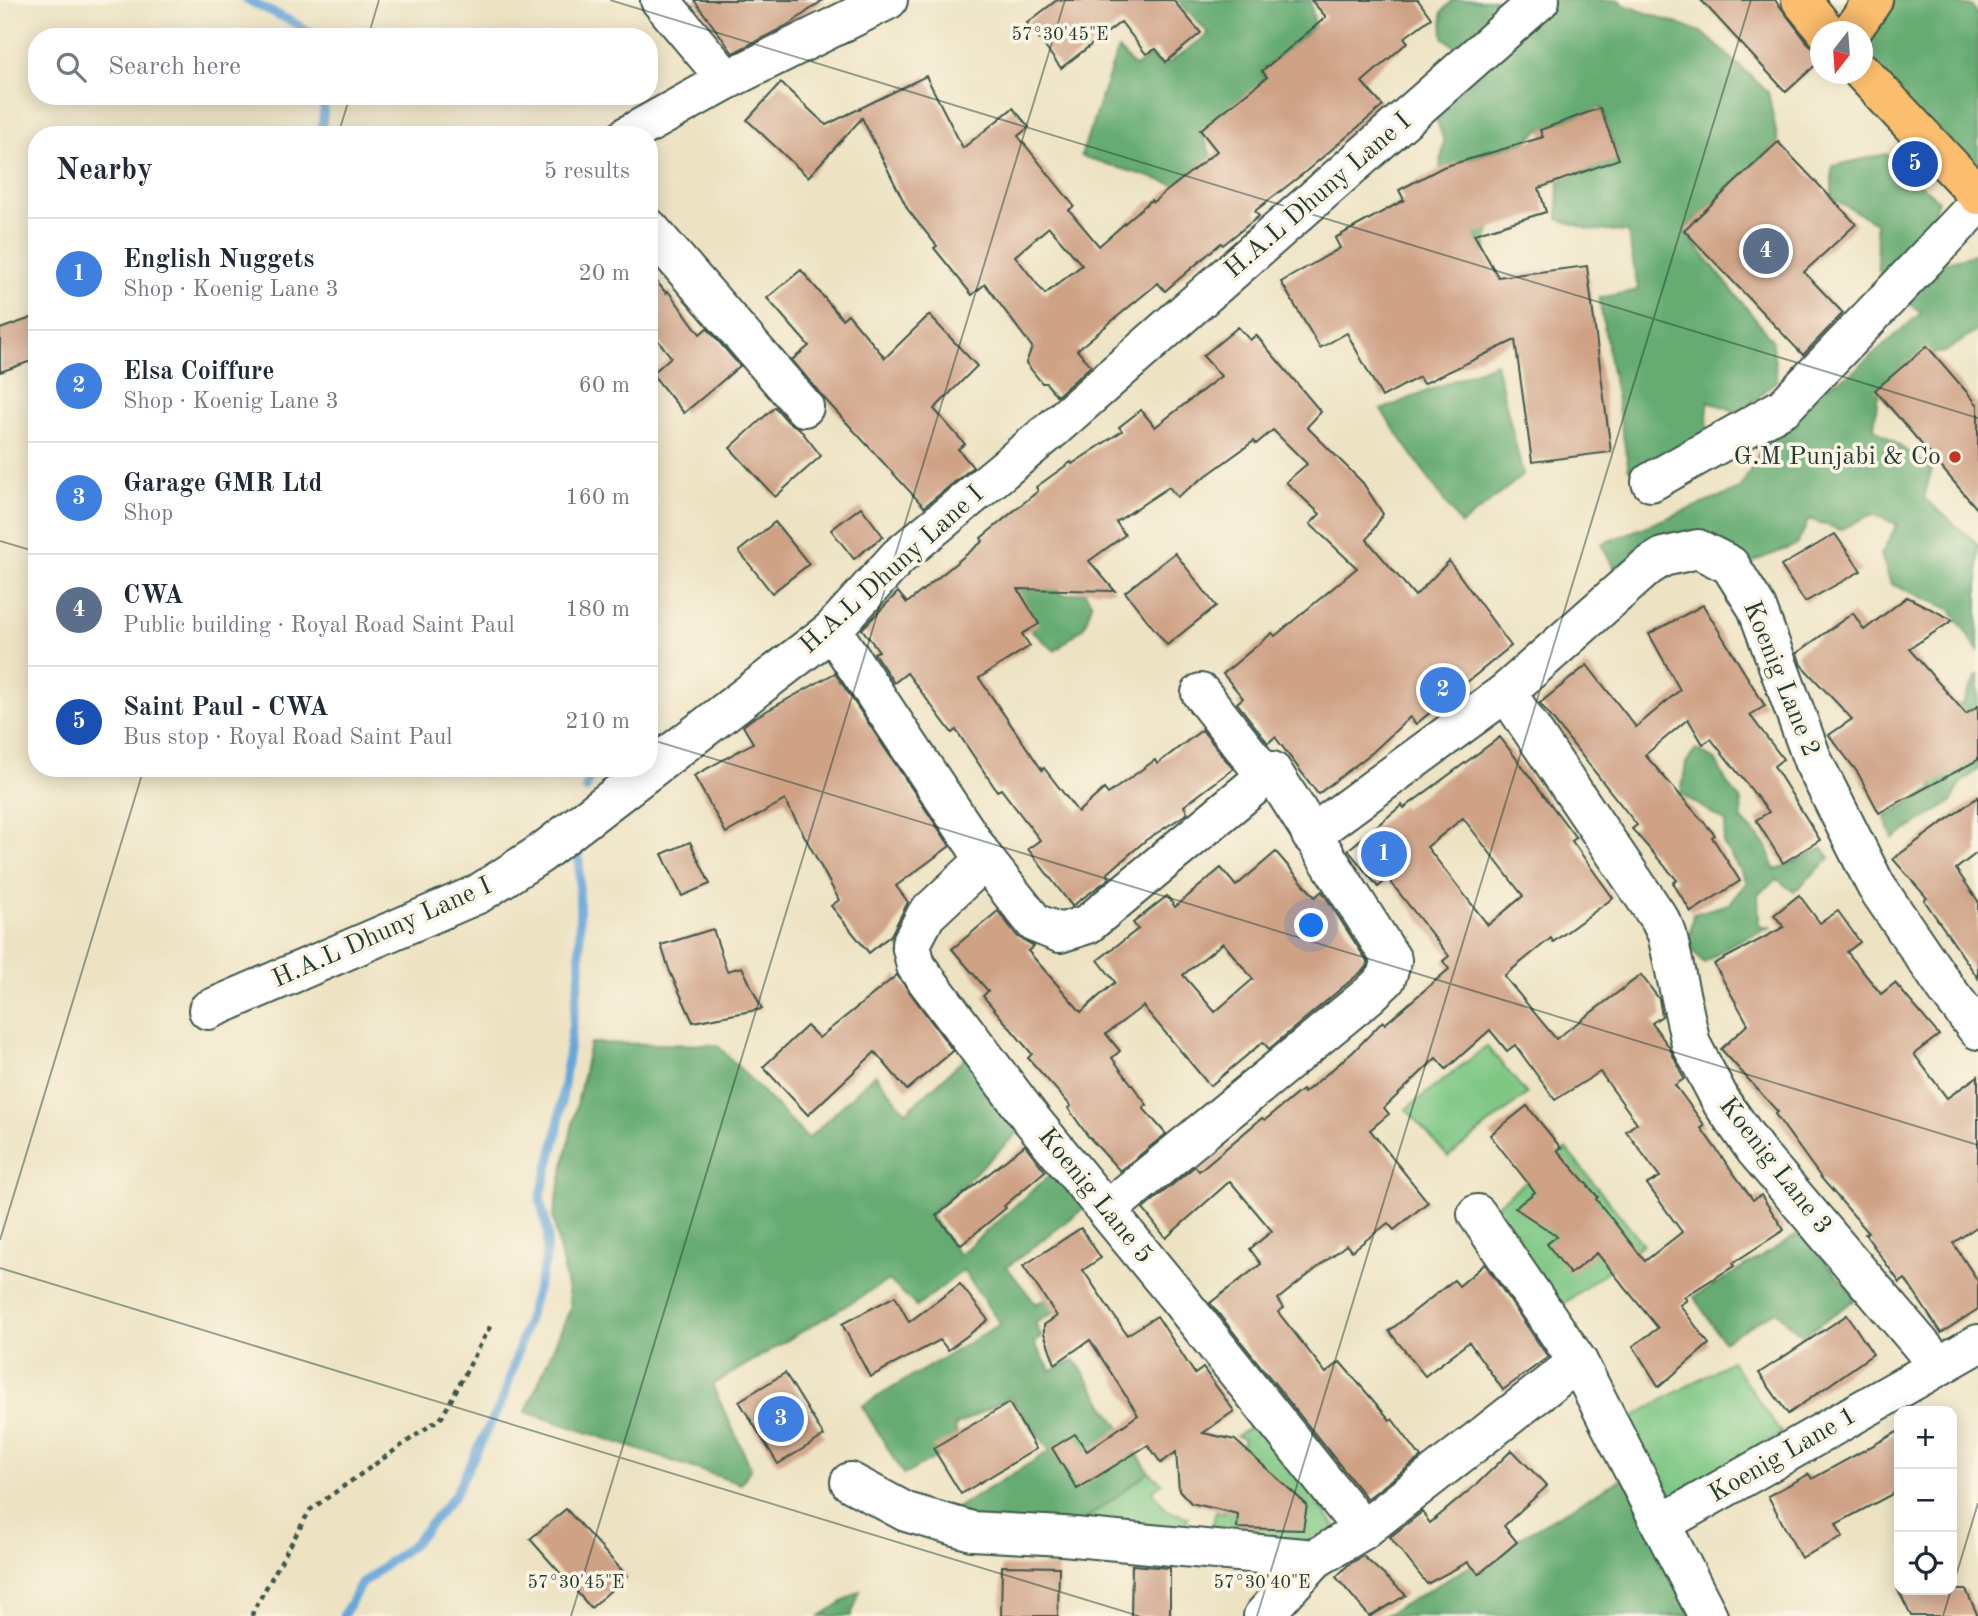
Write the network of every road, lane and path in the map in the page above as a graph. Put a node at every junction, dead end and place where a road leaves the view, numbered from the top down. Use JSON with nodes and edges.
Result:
{"nodes":[{"id":1,"x":660,"y":0,"type":"edge"},
{"id":2,"x":888,"y":0,"type":"edge"},
{"id":3,"x":1540,"y":0,"type":"edge"},
{"id":4,"x":1801,"y":0,"type":"edge"},
{"id":5,"x":1873,"y":0,"type":"edge"},
{"id":6,"x":1817,"y":21,"type":"edge"},
{"id":7,"x":1859,"y":21,"type":"edge"},
{"id":8,"x":727,"y":80,"type":"junction"},
{"id":9,"x":1873,"y":83,"type":"edge"},
{"id":10,"x":644,"y":126,"type":"edge"},
{"id":11,"x":1978,"y":195,"type":"edge"},
{"id":12,"x":1978,"y":204,"type":"edge"},
{"id":13,"x":658,"y":238,"type":"edge"},
{"id":14,"x":804,"y":407,"type":"dead end"},
{"id":15,"x":1651,"y":482,"type":"dead end"},
{"id":16,"x":832,"y":630,"type":"junction"},
{"id":17,"x":1201,"y":692,"type":"dead end"},
{"id":18,"x":1506,"y":692,"type":"junction"},
{"id":19,"x":658,"y":763,"type":"edge"},
{"id":20,"x":1266,"y":776,"type":"junction"},
{"id":21,"x":640,"y":777,"type":"edge"},
{"id":22,"x":1311,"y":835,"type":"junction"},
{"id":23,"x":985,"y":860,"type":"junction"},
{"id":24,"x":208,"y":1010,"type":"dead end"},
{"id":25,"x":1978,"y":1030,"type":"edge"},
{"id":26,"x":1107,"y":1210,"type":"junction"},
{"id":27,"x":1478,"y":1214,"type":"dead end"},
{"id":28,"x":492,"y":1323,"type":"dead end"},
{"id":29,"x":1978,"y":1344,"type":"edge"},
{"id":30,"x":1578,"y":1363,"type":"junction"},
{"id":31,"x":1939,"y":1366,"type":"junction"},
{"id":32,"x":850,"y":1482,"type":"dead end"},
{"id":33,"x":1661,"y":1524,"type":"junction"},
{"id":34,"x":1363,"y":1530,"type":"junction"},
{"id":35,"x":1315,"y":1559,"type":"junction"},
{"id":36,"x":252,"y":1616,"type":"edge"},
{"id":37,"x":1263,"y":1616,"type":"edge"},
{"id":38,"x":1708,"y":1616,"type":"edge"}],
"edges":[{"from":1,"to":8,"type":"street"},
{"from":2,"to":8,"type":"street"},
{"from":3,"to":16,"type":"street","name":"H.A.L Dhuny Lane I"},
{"from":4,"to":6,"type":"main road"},
{"from":5,"to":7,"type":"main road"},
{"from":8,"to":10,"type":"street"},
{"from":9,"to":11,"type":"main road"},
{"from":12,"to":15,"type":"street"},
{"from":13,"to":14,"type":"street"},
{"from":16,"to":19,"type":"street","name":"H.A.L Dhuny Lane I"},
{"from":16,"to":23,"type":"street"},
{"from":17,"to":20,"type":"street"},
{"from":18,"to":22,"type":"street","name":"Koenig Lane 2"},
{"from":18,"to":25,"type":"street","name":"Koenig Lane 2"},
{"from":18,"to":31,"type":"street","name":"Koenig Lane 3"},
{"from":20,"to":22,"type":"street"},
{"from":20,"to":23,"type":"street"},
{"from":21,"to":24,"type":"street","name":"H.A.L Dhuny Lane I"},
{"from":22,"to":26,"type":"street"},
{"from":23,"to":26,"type":"street","name":"Koenig Lane 5"},
{"from":26,"to":34,"type":"street","name":"Koenig Lane 5"},
{"from":27,"to":30,"type":"street"},
{"from":28,"to":36,"type":"path"},
{"from":29,"to":31,"type":"street","name":"Koenig Lane 1"},
{"from":30,"to":33,"type":"street"},
{"from":30,"to":34,"type":"street"},
{"from":31,"to":33,"type":"street","name":"Koenig Lane 1"},
{"from":32,"to":35,"type":"street"},
{"from":33,"to":38,"type":"street"},
{"from":34,"to":35,"type":"street"},
{"from":35,"to":37,"type":"street"}]}
